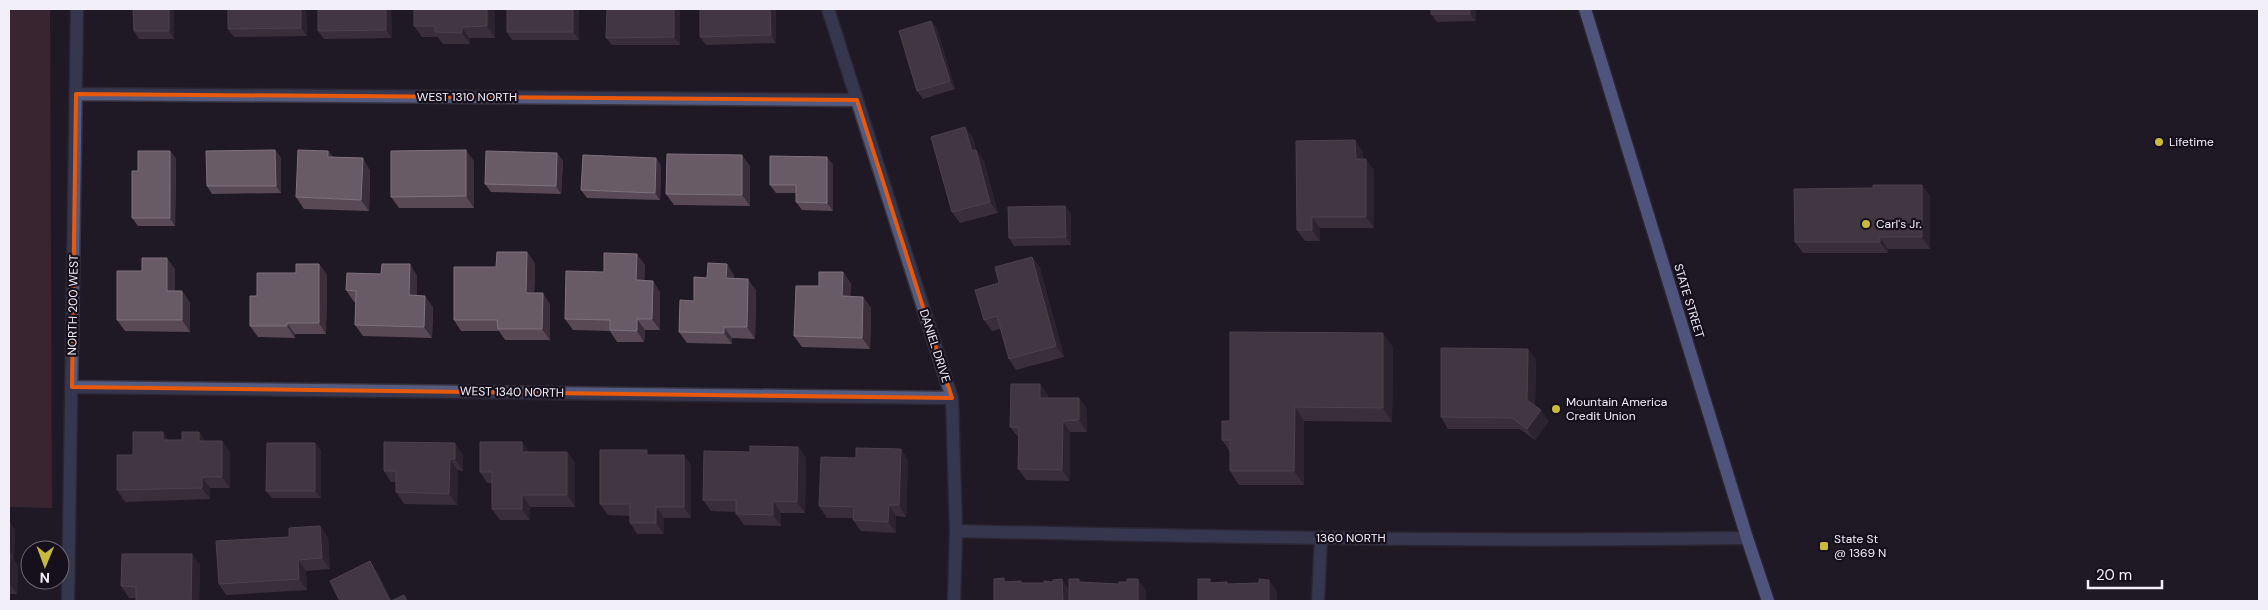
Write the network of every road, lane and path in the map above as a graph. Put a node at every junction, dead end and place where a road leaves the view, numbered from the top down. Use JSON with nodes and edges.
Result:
{"nodes":[{"id":1,"x":77,"y":9,"type":"edge"},
{"id":2,"x":828,"y":9,"type":"edge"},
{"id":3,"x":1585,"y":9,"type":"edge"},
{"id":4,"x":76,"y":94,"type":"junction"},
{"id":5,"x":857,"y":100,"type":"junction"},
{"id":6,"x":72,"y":387,"type":"junction"},
{"id":7,"x":952,"y":398,"type":"junction"},
{"id":8,"x":956,"y":531,"type":"junction"},
{"id":9,"x":1321,"y":537,"type":"junction"},
{"id":10,"x":1746,"y":538,"type":"junction"},
{"id":11,"x":68,"y":601,"type":"edge"},
{"id":12,"x":954,"y":601,"type":"edge"},
{"id":13,"x":1318,"y":601,"type":"edge"},
{"id":14,"x":1768,"y":601,"type":"edge"}],
"edges":[{"from":1,"to":4,"type":"street","name":"NORTH 200 WEST"},
{"from":2,"to":5,"type":"street","name":"DANIEL DRIVE"},
{"from":3,"to":10,"type":"main road","name":"STATE STREET"},
{"from":4,"to":5,"type":"street","name":"WEST 1310 NORTH"},
{"from":4,"to":6,"type":"street","name":"NORTH 200 WEST"},
{"from":5,"to":7,"type":"street","name":"DANIEL DRIVE"},
{"from":6,"to":7,"type":"street","name":"WEST 1340 NORTH"},
{"from":6,"to":11,"type":"street","name":"NORTH 200 WEST"},
{"from":7,"to":8,"type":"street","name":"DANIEL DRIVE"},
{"from":8,"to":9,"type":"street","name":"1360 NORTH"},
{"from":8,"to":12,"type":"street","name":"DANIEL DRIVE"},
{"from":9,"to":10,"type":"street","name":"1360 NORTH"},
{"from":9,"to":13,"type":"street"},
{"from":10,"to":14,"type":"main road","name":"STATE STREET"}]}
